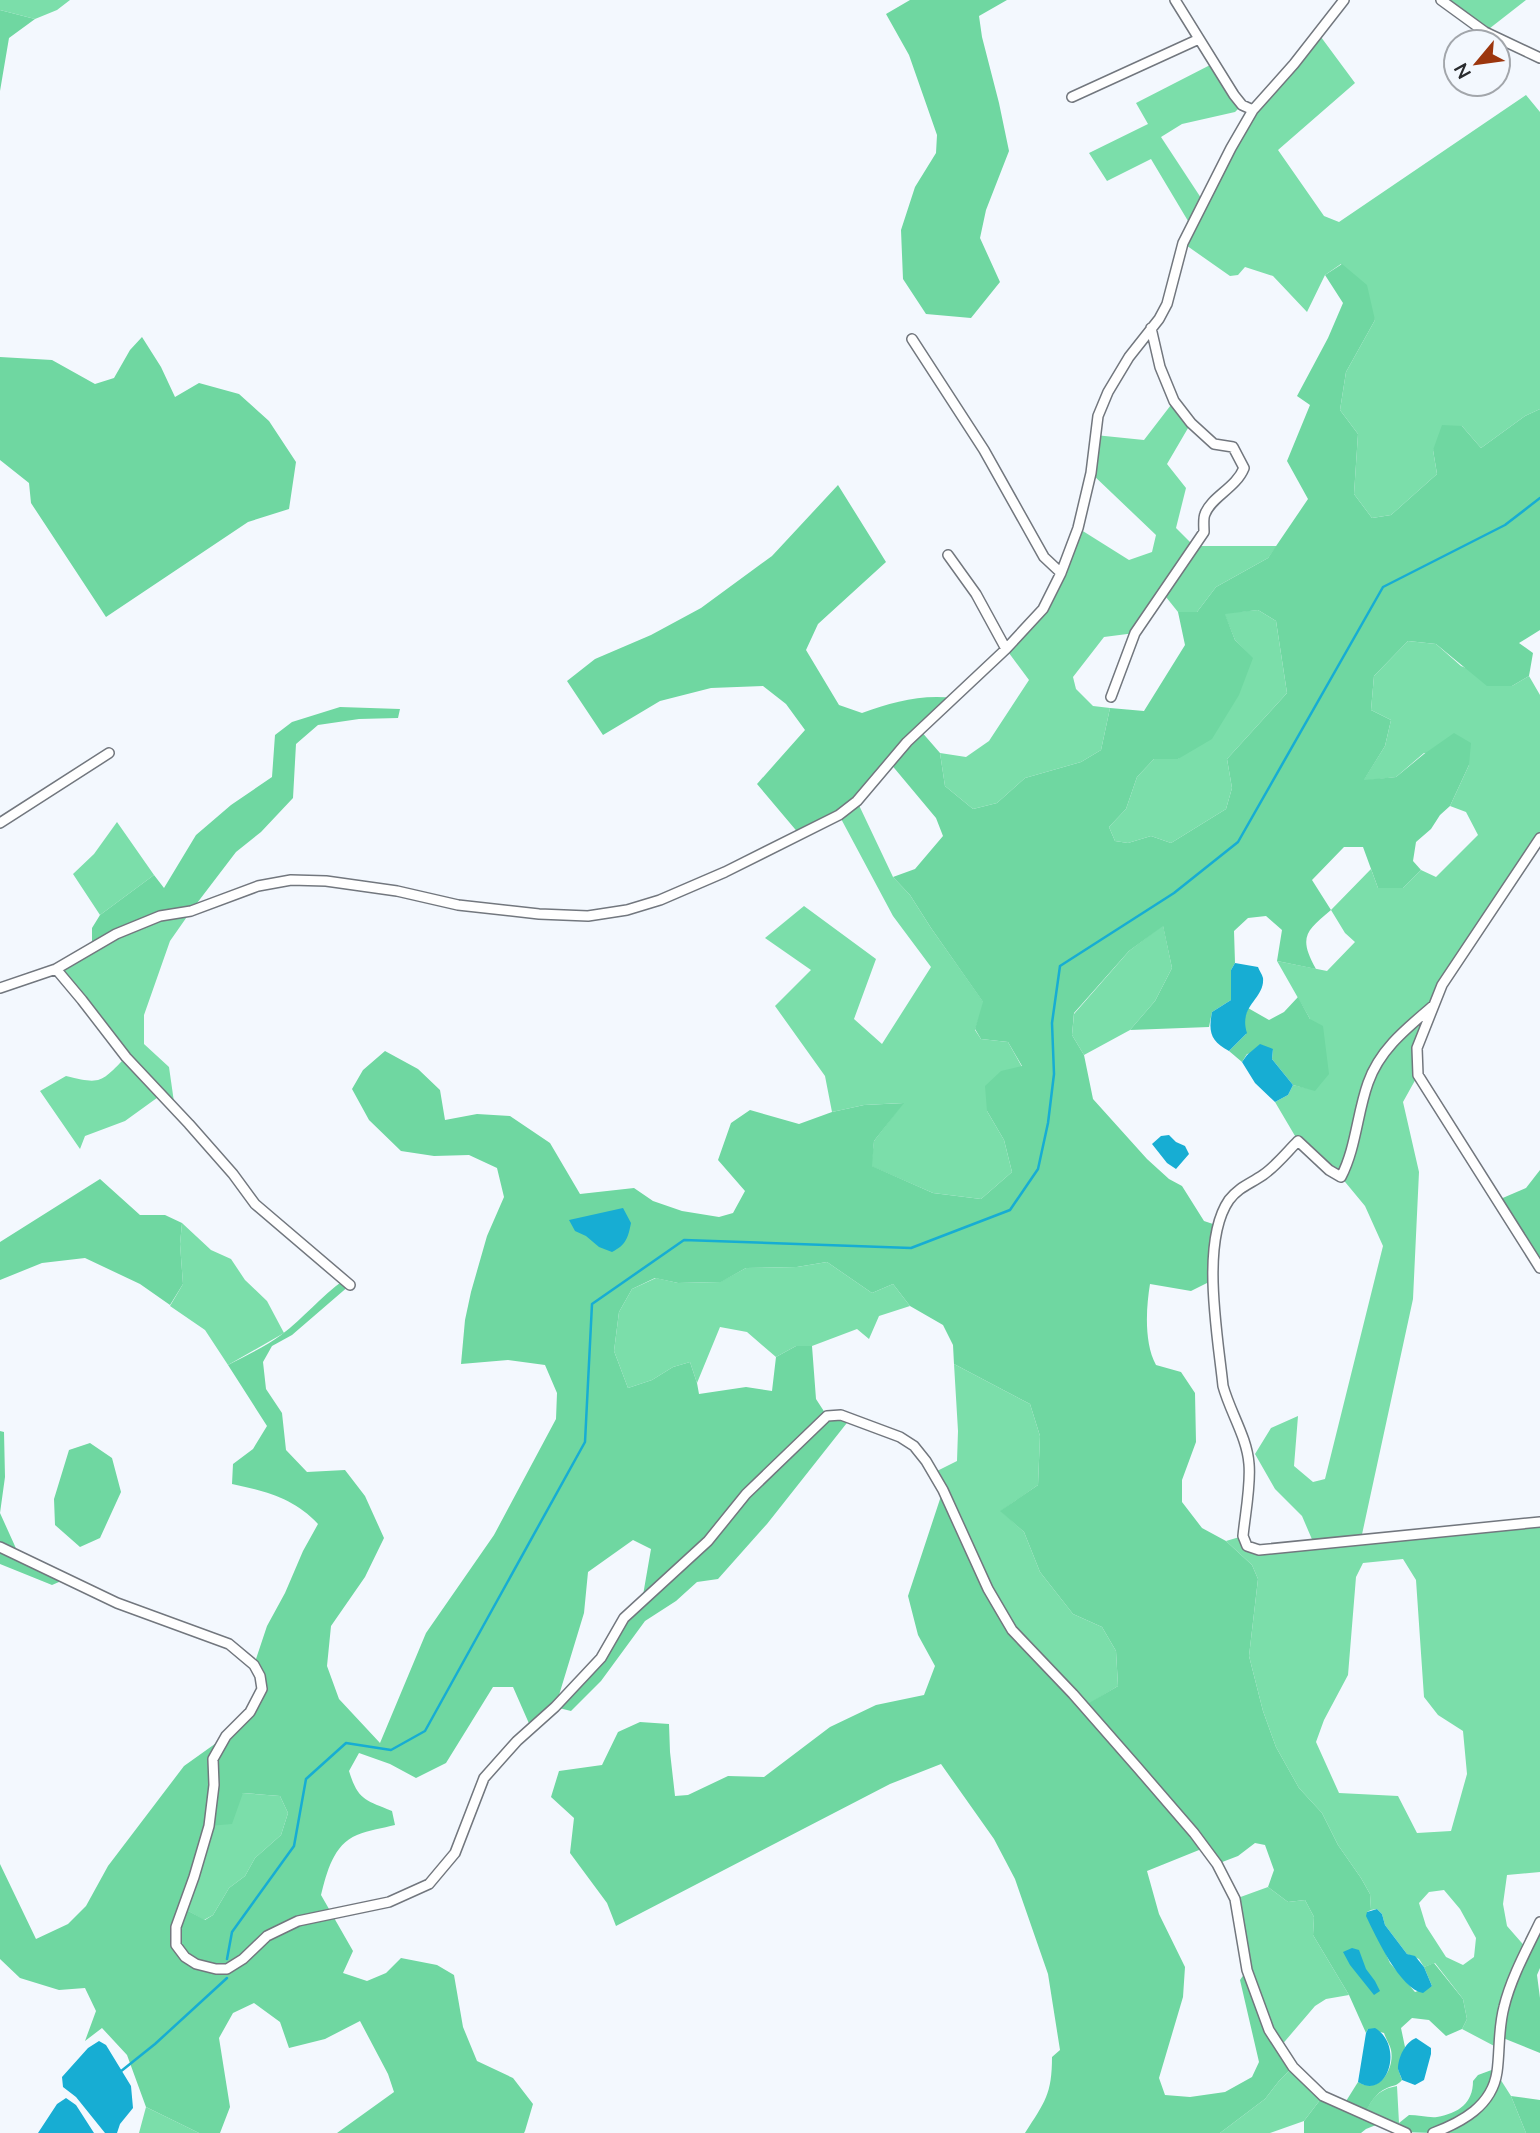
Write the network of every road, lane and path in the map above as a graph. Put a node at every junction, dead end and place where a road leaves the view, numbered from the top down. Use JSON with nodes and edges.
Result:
{"nodes":[{"id":1,"x":1175,"y":0,"type":"edge"},
{"id":2,"x":1344,"y":0,"type":"edge"},
{"id":3,"x":1441,"y":0,"type":"edge"},
{"id":4,"x":1199,"y":39,"type":"junction"},
{"id":5,"x":1540,"y":58,"type":"edge"},
{"id":6,"x":1072,"y":97,"type":"dead end"},
{"id":7,"x":1253,"y":110,"type":"junction"},
{"id":8,"x":1152,"y":328,"type":"junction"},
{"id":9,"x":912,"y":339,"type":"dead end"},
{"id":10,"x":948,"y":555,"type":"dead end"},
{"id":11,"x":1061,"y":573,"type":"junction"},
{"id":12,"x":1006,"y":649,"type":"junction"},
{"id":13,"x":1111,"y":697,"type":"dead end"},
{"id":14,"x":109,"y":753,"type":"dead end"},
{"id":15,"x":0,"y":823,"type":"edge"},
{"id":16,"x":1540,"y":838,"type":"edge"},
{"id":17,"x":56,"y":969,"type":"junction"},
{"id":18,"x":0,"y":988,"type":"edge"},
{"id":19,"x":1434,"y":1005,"type":"junction"},
{"id":20,"x":1540,"y":1268,"type":"edge"},
{"id":21,"x":350,"y":1285,"type":"dead end"},
{"id":22,"x":1540,"y":1522,"type":"edge"},
{"id":23,"x":0,"y":1547,"type":"edge"},
{"id":24,"x":1540,"y":1922,"type":"edge"},
{"id":25,"x":1406,"y":2133,"type":"edge"},
{"id":26,"x":1433,"y":2133,"type":"edge"}],
"edges":[{"from":1,"to":4,"type":"street"},
{"from":2,"to":7,"type":"street"},
{"from":3,"to":5,"type":"street"},
{"from":4,"to":6,"type":"street"},
{"from":4,"to":7,"type":"street"},
{"from":7,"to":8,"type":"street"},
{"from":8,"to":11,"type":"street"},
{"from":8,"to":13,"type":"street"},
{"from":9,"to":11,"type":"street"},
{"from":10,"to":12,"type":"street"},
{"from":11,"to":12,"type":"street"},
{"from":12,"to":17,"type":"street"},
{"from":14,"to":15,"type":"street"},
{"from":16,"to":19,"type":"street"},
{"from":17,"to":18,"type":"street"},
{"from":17,"to":21,"type":"street"},
{"from":19,"to":20,"type":"street"},
{"from":19,"to":22,"type":"street"},
{"from":23,"to":25,"type":"street"},
{"from":24,"to":26,"type":"street"}]}
